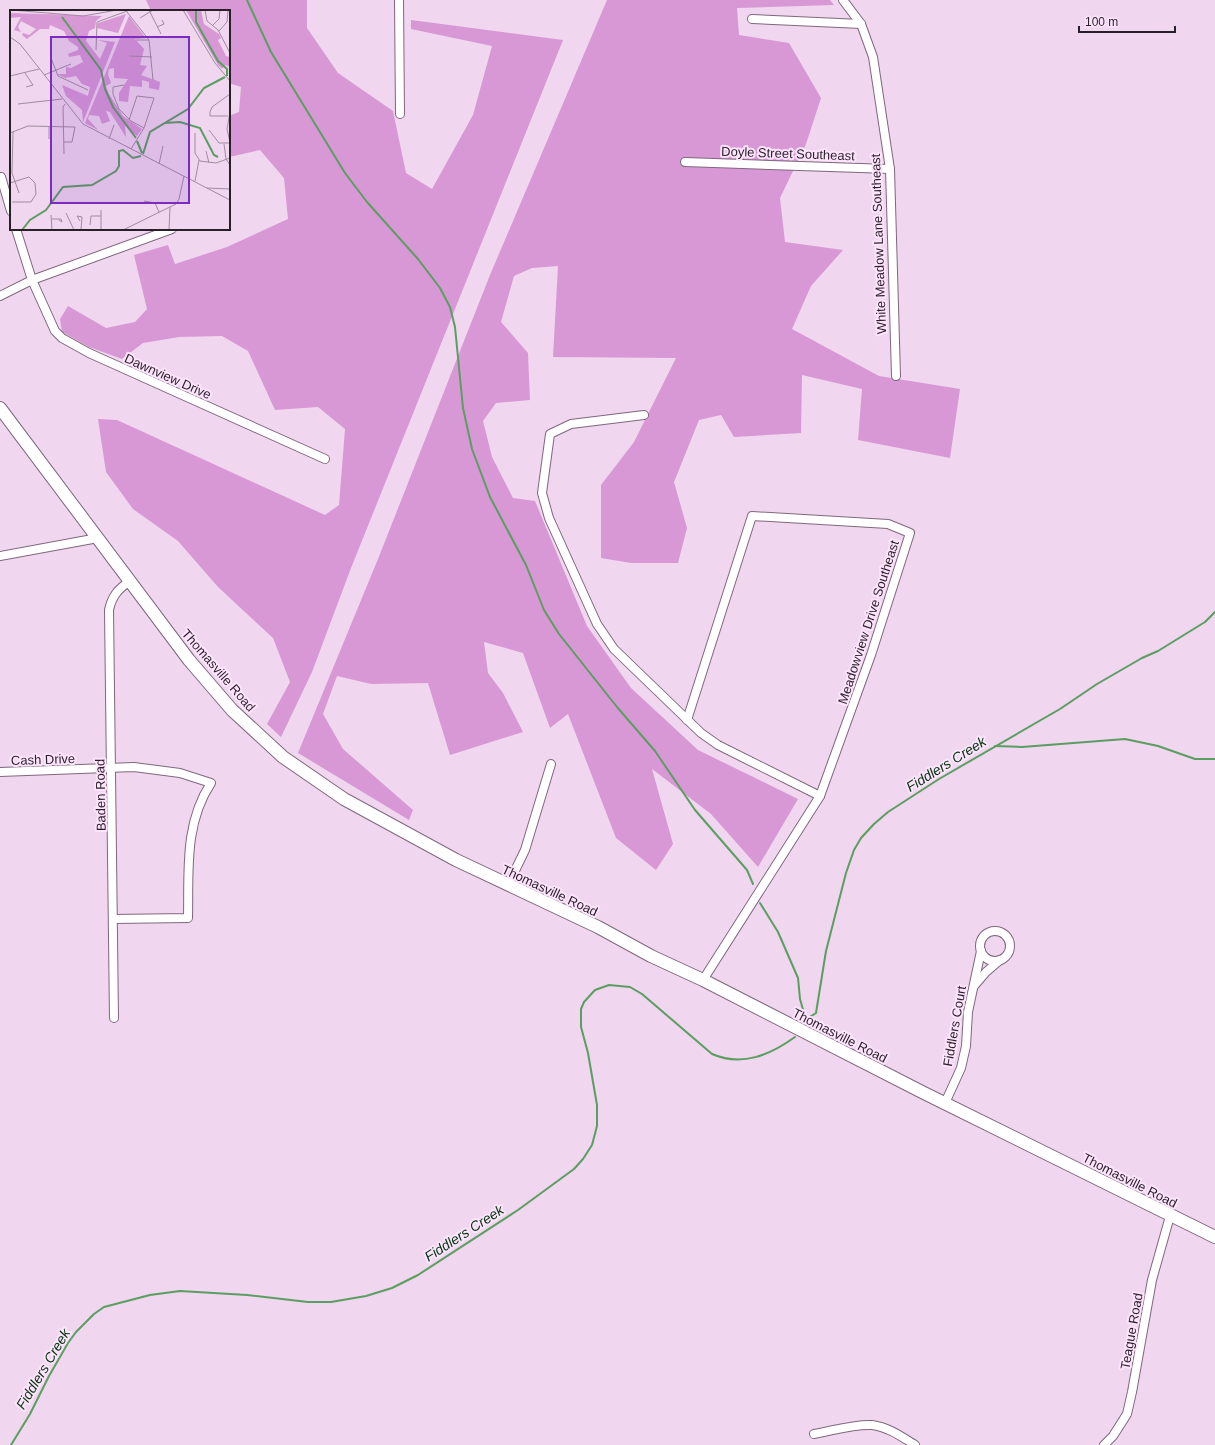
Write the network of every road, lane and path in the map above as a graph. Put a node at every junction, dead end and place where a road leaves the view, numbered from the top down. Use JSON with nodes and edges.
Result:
{"nodes":[{"id":1,"x":399,"y":0,"type":"edge"},
{"id":2,"x":843,"y":0,"type":"edge"},
{"id":3,"x":752,"y":19,"type":"dead end"},
{"id":4,"x":861,"y":24,"type":"junction"},
{"id":5,"x":400,"y":114,"type":"dead end"},
{"id":6,"x":685,"y":162,"type":"dead end"},
{"id":7,"x":890,"y":169,"type":"junction"},
{"id":8,"x":1,"y":177,"type":"edge"},
{"id":9,"x":10,"y":208,"type":"edge"},
{"id":10,"x":16,"y":230,"type":"edge"},
{"id":11,"x":169,"y":230,"type":"edge"},
{"id":12,"x":32,"y":280,"type":"junction"},
{"id":13,"x":0,"y":296,"type":"edge"},
{"id":14,"x":896,"y":376,"type":"dead end"},
{"id":15,"x":0,"y":408,"type":"edge"},
{"id":16,"x":644,"y":415,"type":"dead end"},
{"id":17,"x":325,"y":459,"type":"dead end"},
{"id":18,"x":98,"y":538,"type":"junction"},
{"id":19,"x":0,"y":556,"type":"edge"},
{"id":20,"x":130,"y":581,"type":"junction"},
{"id":21,"x":686,"y":720,"type":"junction"},
{"id":22,"x":551,"y":764,"type":"dead end"},
{"id":23,"x":112,"y":769,"type":"junction"},
{"id":24,"x":0,"y":772,"type":"edge"},
{"id":25,"x":820,"y":796,"type":"junction"},
{"id":26,"x":508,"y":885,"type":"junction"},
{"id":27,"x":113,"y":919,"type":"junction"},
{"id":28,"x":981,"y":952,"type":"junction"},
{"id":29,"x":1000,"y":960,"type":"junction"},
{"id":30,"x":703,"y":980,"type":"junction"},
{"id":31,"x":974,"y":986,"type":"junction"},
{"id":32,"x":114,"y":1018,"type":"dead end"},
{"id":33,"x":945,"y":1104,"type":"junction"},
{"id":34,"x":1170,"y":1216,"type":"junction"},
{"id":35,"x":1215,"y":1237,"type":"edge"},
{"id":36,"x":814,"y":1434,"type":"dead end"},
{"id":37,"x":915,"y":1445,"type":"edge"},
{"id":38,"x":1104,"y":1445,"type":"edge"}],
"edges":[{"from":1,"to":5,"type":"street"},
{"from":2,"to":4,"type":"street","name":"White Meadow Lane Southeast"},
{"from":3,"to":4,"type":"street"},
{"from":4,"to":7,"type":"street","name":"White Meadow Lane Southeast"},
{"from":6,"to":7,"type":"street","name":"Doyle Street Southeast"},
{"from":7,"to":14,"type":"street","name":"White Meadow Lane Southeast"},
{"from":8,"to":9,"type":"street"},
{"from":10,"to":12,"type":"street","name":"Dawnview Drive"},
{"from":11,"to":12,"type":"street"},
{"from":12,"to":13,"type":"street"},
{"from":12,"to":17,"type":"street","name":"Dawnview Drive"},
{"from":15,"to":18,"type":"main road","name":"Thomasville Road"},
{"from":16,"to":21,"type":"street"},
{"from":18,"to":19,"type":"street"},
{"from":18,"to":20,"type":"main road","name":"Thomasville Road"},
{"from":20,"to":23,"type":"street","name":"Baden Road"},
{"from":20,"to":26,"type":"main road","name":"Thomasville Road"},
{"from":21,"to":25,"type":"street"},
{"from":21,"to":25,"type":"street","name":"Meadowview Drive Southeast"},
{"from":22,"to":26,"type":"street"},
{"from":23,"to":24,"type":"street","name":"Cash Drive"},
{"from":23,"to":27,"type":"street","name":"Baden Road"},
{"from":23,"to":27,"type":"street","name":"Cash Drive"},
{"from":25,"to":30,"type":"street","name":"Meadowview Drive Southeast"},
{"from":26,"to":30,"type":"main road","name":"Thomasville Road"},
{"from":27,"to":32,"type":"street","name":"Baden Road"},
{"from":28,"to":29,"type":"street"},
{"from":28,"to":29,"type":"street","name":"Fiddlers Court"},
{"from":28,"to":31,"type":"street","name":"Fiddlers Court"},
{"from":29,"to":31,"type":"street"},
{"from":30,"to":33,"type":"main road","name":"Thomasville Road"},
{"from":31,"to":33,"type":"street","name":"Fiddlers Court"},
{"from":33,"to":34,"type":"main road","name":"Thomasville Road"},
{"from":34,"to":35,"type":"main road","name":"Thomasville Road"},
{"from":34,"to":38,"type":"street","name":"Teague Road"},
{"from":36,"to":37,"type":"street"}]}
